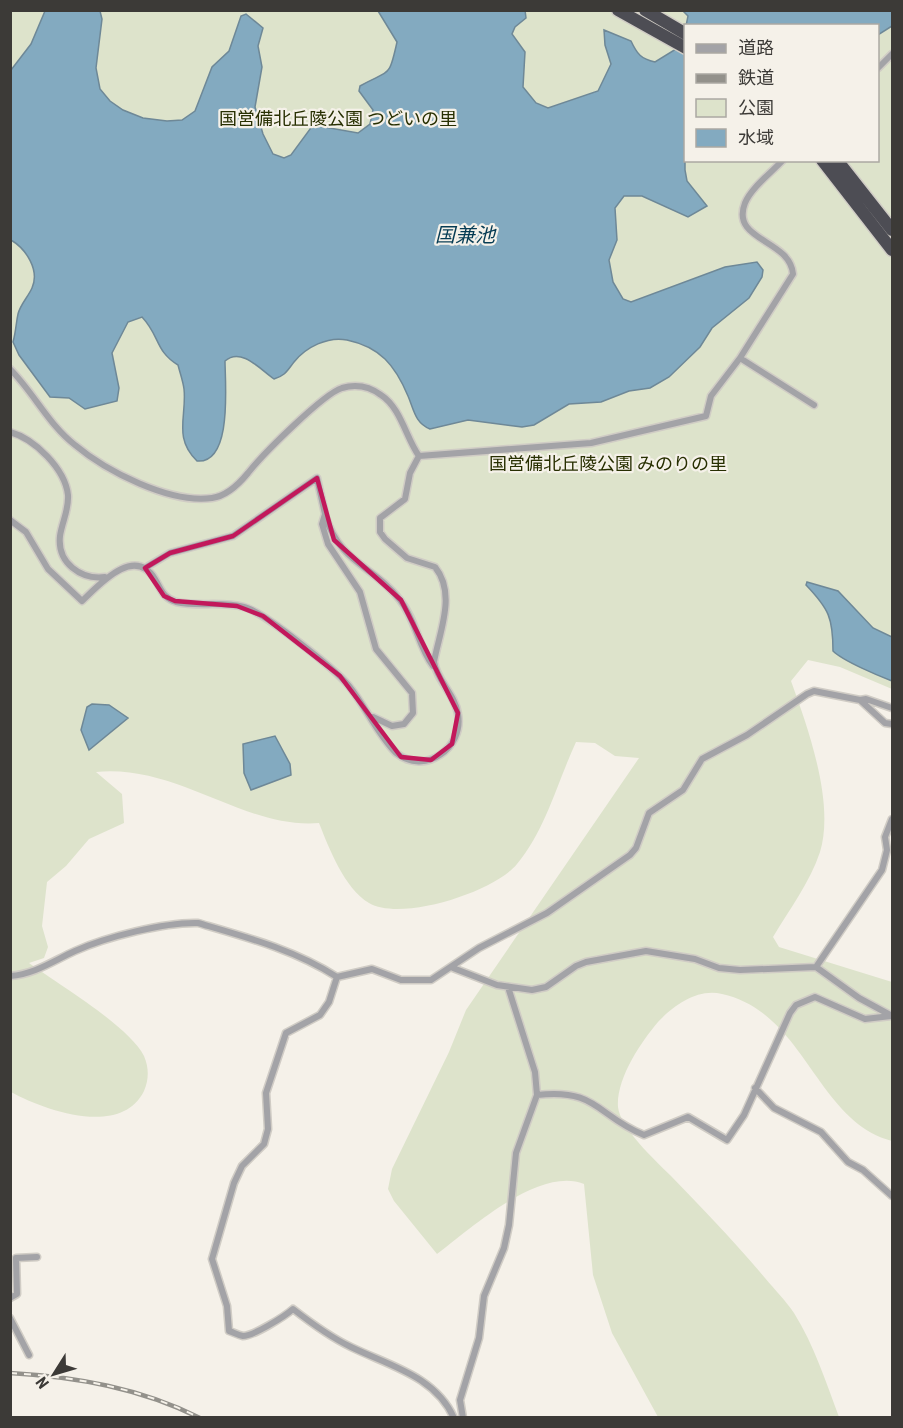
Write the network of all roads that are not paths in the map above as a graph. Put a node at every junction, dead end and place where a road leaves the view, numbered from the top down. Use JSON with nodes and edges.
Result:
{"nodes":[{"id":1,"x":618,"y":10,"type":"edge"},
{"id":2,"x":645,"y":10,"type":"edge"},
{"id":3,"x":678,"y":34,"type":"edge"},
{"id":4,"x":892,"y":54,"type":"edge"},
{"id":5,"x":879,"y":67,"type":"edge"},
{"id":6,"x":781,"y":162,"type":"edge"},
{"id":7,"x":824,"y":162,"type":"edge"},
{"id":8,"x":839,"y":162,"type":"edge"},
{"id":9,"x":892,"y":230,"type":"edge"},
{"id":10,"x":892,"y":250,"type":"edge"},
{"id":11,"x":740,"y":358,"type":"junction"},
{"id":12,"x":10,"y":369,"type":"edge"},
{"id":13,"x":814,"y":405,"type":"dead end"},
{"id":14,"x":10,"y":432,"type":"edge"},
{"id":15,"x":419,"y":456,"type":"junction"},
{"id":16,"x":325,"y":514,"type":"junction"},
{"id":17,"x":10,"y":520,"type":"edge"},
{"id":18,"x":145,"y":568,"type":"junction"},
{"id":19,"x":105,"y":577,"type":"junction"},
{"id":20,"x":435,"y":669,"type":"junction"},
{"id":21,"x":860,"y":700,"type":"junction"},
{"id":22,"x":892,"y":708,"type":"edge"},
{"id":23,"x":371,"y":716,"type":"junction"},
{"id":24,"x":892,"y":724,"type":"edge"},
{"id":25,"x":892,"y":819,"type":"edge"},
{"id":26,"x":816,"y":967,"type":"junction"},
{"id":27,"x":453,"y":968,"type":"junction"},
{"id":28,"x":10,"y":976,"type":"edge"},
{"id":29,"x":337,"y":977,"type":"junction"},
{"id":30,"x":508,"y":987,"type":"junction"},
{"id":31,"x":892,"y":1016,"type":"edge"},
{"id":32,"x":755,"y":1088,"type":"junction"},
{"id":33,"x":537,"y":1095,"type":"junction"},
{"id":34,"x":892,"y":1196,"type":"edge"},
{"id":35,"x":37,"y":1257,"type":"dead end"},
{"id":36,"x":10,"y":1298,"type":"edge"},
{"id":37,"x":11,"y":1319,"type":"edge"},
{"id":38,"x":29,"y":1355,"type":"dead end"},
{"id":39,"x":454,"y":1418,"type":"edge"},
{"id":40,"x":463,"y":1418,"type":"edge"}],
"edges":[{"from":1,"to":3,"type":"highway"},
{"from":2,"to":3,"type":"highway"},
{"from":4,"to":5,"type":"street"},
{"from":6,"to":11,"type":"street"},
{"from":7,"to":10,"type":"highway"},
{"from":8,"to":9,"type":"highway"},
{"from":11,"to":13,"type":"street"},
{"from":11,"to":15,"type":"street"},
{"from":12,"to":15,"type":"street"},
{"from":14,"to":19,"type":"street"},
{"from":15,"to":20,"type":"street"},
{"from":16,"to":18,"type":"street"},
{"from":16,"to":20,"type":"street"},
{"from":16,"to":23,"type":"street"},
{"from":17,"to":19,"type":"street"},
{"from":18,"to":19,"type":"street"},
{"from":18,"to":23,"type":"street"},
{"from":20,"to":23,"type":"street"},
{"from":21,"to":22,"type":"street"},
{"from":21,"to":24,"type":"street"},
{"from":21,"to":27,"type":"street"},
{"from":25,"to":26,"type":"street"},
{"from":26,"to":30,"type":"street"},
{"from":26,"to":31,"type":"street"},
{"from":27,"to":29,"type":"street"},
{"from":27,"to":30,"type":"street"},
{"from":28,"to":29,"type":"street"},
{"from":29,"to":39,"type":"street"},
{"from":30,"to":33,"type":"street"},
{"from":31,"to":32,"type":"street"},
{"from":32,"to":33,"type":"street"},
{"from":32,"to":34,"type":"street"},
{"from":33,"to":40,"type":"street"},
{"from":35,"to":36,"type":"street"},
{"from":37,"to":38,"type":"street"}]}
